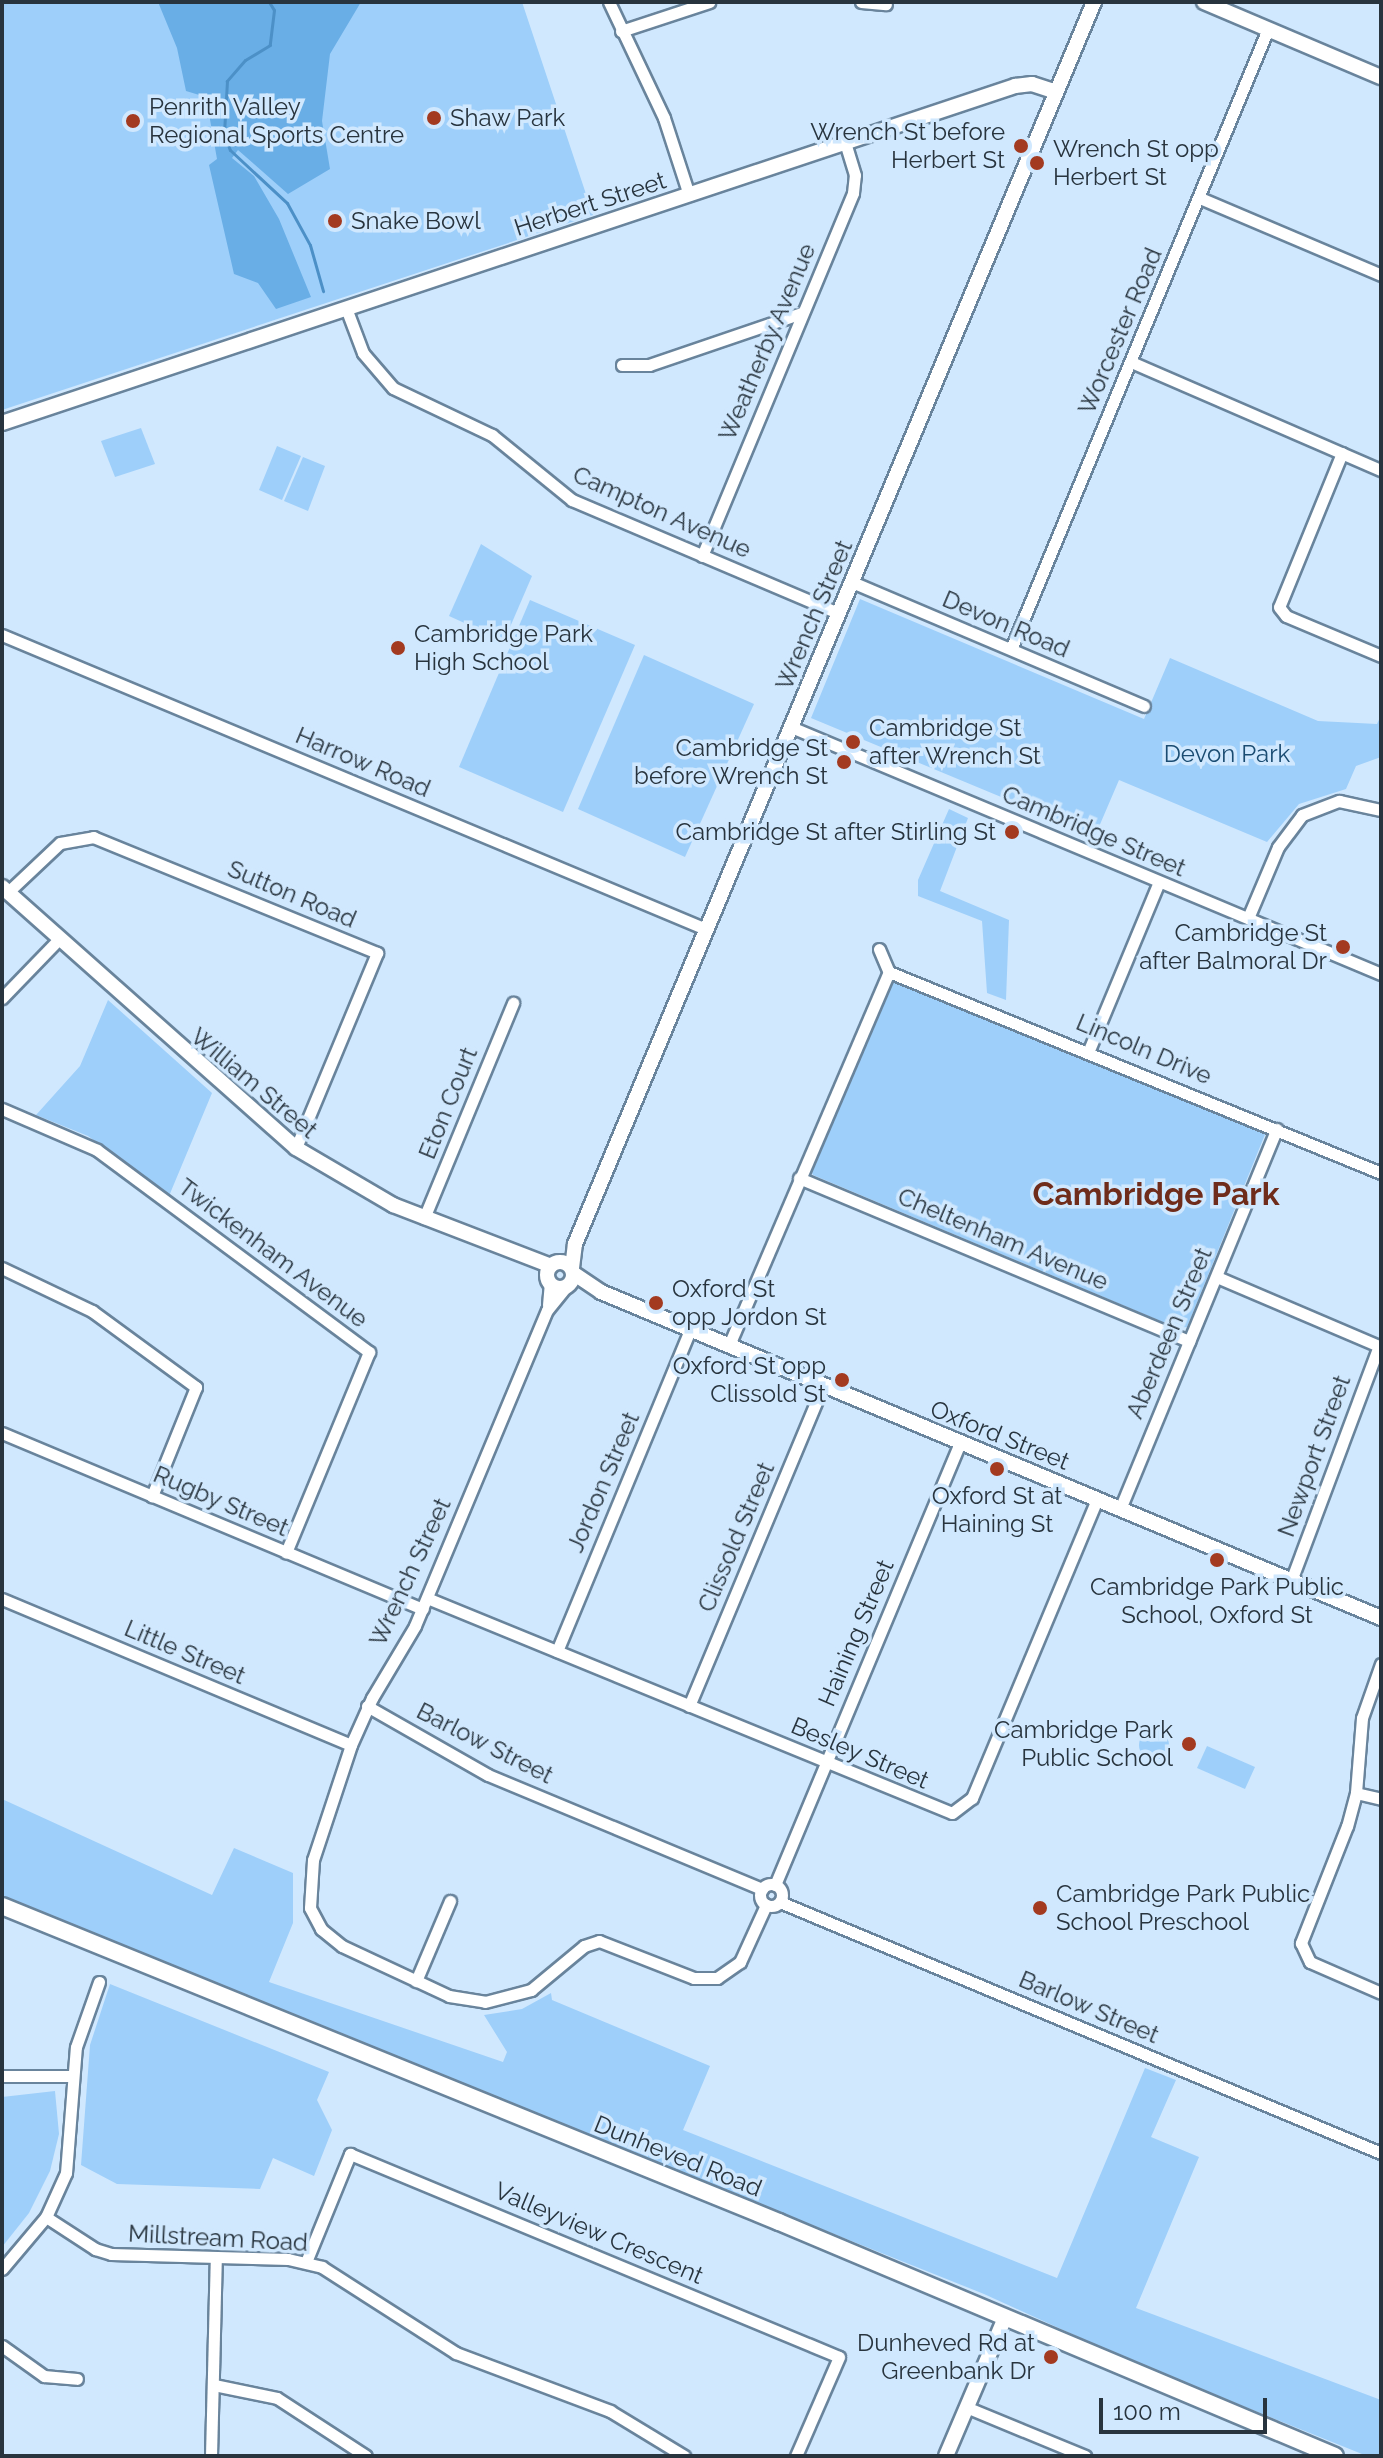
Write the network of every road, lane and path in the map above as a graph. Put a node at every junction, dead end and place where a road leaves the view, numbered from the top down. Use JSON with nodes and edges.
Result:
{"nodes":[{"id":1,"x":609,"y":2,"type":"edge"},
{"id":2,"x":709,"y":2,"type":"edge"},
{"id":3,"x":861,"y":2,"type":"edge"},
{"id":4,"x":1094,"y":2,"type":"edge"},
{"id":5,"x":1204,"y":2,"type":"edge"},
{"id":6,"x":886,"y":4,"type":"dead end"},
{"id":7,"x":1268,"y":29,"type":"junction"},
{"id":8,"x":621,"y":31,"type":"junction"},
{"id":9,"x":1381,"y":77,"type":"edge"},
{"id":10,"x":1056,"y":92,"type":"junction"},
{"id":11,"x":845,"y":143,"type":"junction"},
{"id":12,"x":689,"y":195,"type":"junction"},
{"id":13,"x":1200,"y":198,"type":"junction"},
{"id":14,"x":1381,"y":275,"type":"edge"},
{"id":15,"x":346,"y":308,"type":"junction"},
{"id":16,"x":802,"y":313,"type":"junction"},
{"id":17,"x":1131,"y":362,"type":"junction"},
{"id":18,"x":622,"y":365,"type":"dead end"},
{"id":19,"x":2,"y":423,"type":"edge"},
{"id":20,"x":1342,"y":453,"type":"junction"},
{"id":21,"x":1381,"y":470,"type":"edge"},
{"id":22,"x":702,"y":556,"type":"junction"},
{"id":23,"x":852,"y":582,"type":"junction"},
{"id":24,"x":838,"y":613,"type":"junction"},
{"id":25,"x":2,"y":635,"type":"edge"},
{"id":26,"x":1011,"y":649,"type":"junction"},
{"id":27,"x":1381,"y":656,"type":"edge"},
{"id":28,"x":1144,"y":706,"type":"dead end"},
{"id":29,"x":791,"y":727,"type":"junction"},
{"id":30,"x":1381,"y":810,"type":"edge"},
{"id":31,"x":1159,"y":882,"type":"junction"},
{"id":32,"x":5,"y":890,"type":"edge"},
{"id":33,"x":1248,"y":918,"type":"junction"},
{"id":34,"x":706,"y":929,"type":"junction"},
{"id":35,"x":57,"y":941,"type":"junction"},
{"id":36,"x":879,"y":949,"type":"dead end"},
{"id":37,"x":889,"y":972,"type":"junction"},
{"id":38,"x":1381,"y":974,"type":"edge"},
{"id":39,"x":2,"y":998,"type":"edge"},
{"id":40,"x":513,"y":1003,"type":"dead end"},
{"id":41,"x":1089,"y":1050,"type":"junction"},
{"id":42,"x":2,"y":1109,"type":"edge"},
{"id":43,"x":1277,"y":1129,"type":"junction"},
{"id":44,"x":296,"y":1148,"type":"junction"},
{"id":45,"x":1381,"y":1173,"type":"edge"},
{"id":46,"x":799,"y":1178,"type":"junction"},
{"id":47,"x":424,"y":1218,"type":"junction"},
{"id":48,"x":2,"y":1268,"type":"edge"},
{"id":49,"x":561,"y":1275,"type":"junction"},
{"id":50,"x":1217,"y":1277,"type":"junction"},
{"id":51,"x":690,"y":1330,"type":"junction"},
{"id":52,"x":1189,"y":1341,"type":"junction"},
{"id":53,"x":729,"y":1345,"type":"junction"},
{"id":54,"x":1380,"y":1346,"type":"edge"},
{"id":55,"x":823,"y":1386,"type":"junction"},
{"id":56,"x":2,"y":1433,"type":"edge"},
{"id":57,"x":960,"y":1442,"type":"junction"},
{"id":58,"x":152,"y":1496,"type":"junction"},
{"id":59,"x":1097,"y":1499,"type":"junction"},
{"id":60,"x":1120,"y":1509,"type":"junction"},
{"id":61,"x":286,"y":1552,"type":"junction"},
{"id":62,"x":1291,"y":1581,"type":"junction"},
{"id":63,"x":2,"y":1599,"type":"edge"},
{"id":64,"x":425,"y":1604,"type":"junction"},
{"id":65,"x":1381,"y":1618,"type":"edge"},
{"id":66,"x":557,"y":1651,"type":"junction"},
{"id":67,"x":1381,"y":1664,"type":"edge"},
{"id":68,"x":367,"y":1706,"type":"junction"},
{"id":69,"x":689,"y":1706,"type":"junction"},
{"id":70,"x":351,"y":1745,"type":"junction"},
{"id":71,"x":825,"y":1763,"type":"junction"},
{"id":72,"x":1356,"y":1793,"type":"junction"},
{"id":73,"x":1381,"y":1799,"type":"edge"},
{"id":74,"x":775,"y":1885,"type":"junction"},
{"id":75,"x":762,"y":1889,"type":"junction"},
{"id":76,"x":450,"y":1901,"type":"dead end"},
{"id":77,"x":780,"y":1902,"type":"junction"},
{"id":78,"x":766,"y":1905,"type":"junction"},
{"id":79,"x":2,"y":1906,"type":"edge"},
{"id":80,"x":416,"y":1981,"type":"junction"},
{"id":81,"x":99,"y":1982,"type":"dead end"},
{"id":82,"x":1381,"y":1993,"type":"edge"},
{"id":83,"x":2,"y":2076,"type":"edge"},
{"id":84,"x":73,"y":2076,"type":"junction"},
{"id":85,"x":1381,"y":2153,"type":"edge"},
{"id":86,"x":46,"y":2217,"type":"junction"},
{"id":87,"x":216,"y":2257,"type":"junction"},
{"id":88,"x":306,"y":2262,"type":"junction"},
{"id":89,"x":2,"y":2269,"type":"edge"},
{"id":90,"x":1005,"y":2318,"type":"junction"},
{"id":91,"x":2,"y":2346,"type":"edge"},
{"id":92,"x":77,"y":2379,"type":"dead end"},
{"id":93,"x":214,"y":2385,"type":"junction"},
{"id":94,"x":966,"y":2407,"type":"junction"},
{"id":95,"x":211,"y":2456,"type":"edge"},
{"id":96,"x":366,"y":2456,"type":"edge"},
{"id":97,"x":684,"y":2456,"type":"edge"},
{"id":98,"x":796,"y":2456,"type":"edge"},
{"id":99,"x":946,"y":2456,"type":"edge"},
{"id":100,"x":1085,"y":2456,"type":"edge"},
{"id":101,"x":1335,"y":2456,"type":"edge"}],
"edges":[{"from":1,"to":8,"type":"street"},
{"from":2,"to":8,"type":"street"},
{"from":3,"to":6,"type":"street"},
{"from":4,"to":10,"type":"street","name":"Wrench Street"},
{"from":5,"to":7,"type":"street"},
{"from":7,"to":9,"type":"street"},
{"from":7,"to":13,"type":"street","name":"Worcester Road"},
{"from":8,"to":12,"type":"street"},
{"from":10,"to":11,"type":"street","name":"Herbert Street"},
{"from":10,"to":23,"type":"street","name":"Wrench Street"},
{"from":11,"to":12,"type":"street","name":"Herbert Street"},
{"from":11,"to":16,"type":"street","name":"Weatherby Avenue"},
{"from":12,"to":15,"type":"street","name":"Herbert Street"},
{"from":13,"to":14,"type":"street"},
{"from":13,"to":17,"type":"street","name":"Worcester Road"},
{"from":15,"to":19,"type":"street","name":"Herbert Street"},
{"from":15,"to":22,"type":"street","name":"Campton Avenue"},
{"from":16,"to":18,"type":"street"},
{"from":16,"to":22,"type":"street","name":"Weatherby Avenue"},
{"from":17,"to":20,"type":"street"},
{"from":17,"to":26,"type":"street","name":"Worcester Road"},
{"from":20,"to":21,"type":"street"},
{"from":20,"to":27,"type":"street"},
{"from":22,"to":24,"type":"street","name":"Campton Avenue"},
{"from":23,"to":24,"type":"street","name":"Wrench Street"},
{"from":23,"to":26,"type":"street","name":"Devon Road"},
{"from":24,"to":29,"type":"street","name":"Wrench Street"},
{"from":25,"to":34,"type":"street","name":"Harrow Road"},
{"from":26,"to":28,"type":"street","name":"Devon Road"},
{"from":29,"to":31,"type":"street","name":"Cambridge Street"},
{"from":29,"to":34,"type":"street","name":"Wrench Street"},
{"from":30,"to":33,"type":"street"},
{"from":31,"to":33,"type":"street","name":"Cambridge Street"},
{"from":31,"to":41,"type":"street"},
{"from":32,"to":35,"type":"street","name":"William Street"},
{"from":32,"to":44,"type":"street","name":"Sutton Road"},
{"from":33,"to":38,"type":"street","name":"Cambridge Street"},
{"from":34,"to":49,"type":"street","name":"Wrench Street"},
{"from":35,"to":39,"type":"street"},
{"from":35,"to":44,"type":"street","name":"William Street"},
{"from":36,"to":37,"type":"street"},
{"from":37,"to":41,"type":"street","name":"Lincoln Drive"},
{"from":37,"to":46,"type":"street"},
{"from":40,"to":47,"type":"street","name":"Eton Court"},
{"from":41,"to":43,"type":"street","name":"Lincoln Drive"},
{"from":42,"to":61,"type":"street","name":"Twickenham Avenue"},
{"from":43,"to":45,"type":"street","name":"Lincoln Drive"},
{"from":43,"to":50,"type":"street","name":"Aberdeen Street"},
{"from":44,"to":47,"type":"street","name":"William Street"},
{"from":46,"to":52,"type":"street","name":"Cheltenham Avenue"},
{"from":46,"to":53,"type":"street"},
{"from":47,"to":49,"type":"street","name":"William Street"},
{"from":48,"to":58,"type":"street"},
{"from":49,"to":51,"type":"street","name":"Oxford Street"},
{"from":49,"to":64,"type":"street","name":"Wrench Street"},
{"from":50,"to":52,"type":"street","name":"Aberdeen Street"},
{"from":50,"to":54,"type":"street"},
{"from":51,"to":53,"type":"street","name":"Oxford Street"},
{"from":51,"to":66,"type":"street","name":"Jordon Street"},
{"from":52,"to":60,"type":"street","name":"Aberdeen Street"},
{"from":53,"to":55,"type":"street","name":"Oxford Street"},
{"from":54,"to":62,"type":"street","name":"Newport Street"},
{"from":55,"to":57,"type":"street","name":"Oxford Street"},
{"from":55,"to":69,"type":"street","name":"Clissold Street"},
{"from":56,"to":58,"type":"street","name":"Rugby Street"},
{"from":57,"to":59,"type":"street","name":"Oxford Street"},
{"from":57,"to":71,"type":"street","name":"Haining Street"},
{"from":58,"to":61,"type":"street","name":"Rugby Street"},
{"from":59,"to":60,"type":"street","name":"Oxford Street"},
{"from":59,"to":71,"type":"street","name":"Besley Street"},
{"from":60,"to":62,"type":"street","name":"Oxford Street"},
{"from":61,"to":64,"type":"street","name":"Rugby Street"},
{"from":62,"to":65,"type":"street","name":"Oxford Street"},
{"from":63,"to":70,"type":"street","name":"Little Street"},
{"from":64,"to":66,"type":"street","name":"Besley Street"},
{"from":64,"to":68,"type":"street","name":"Wrench Street"},
{"from":66,"to":69,"type":"street","name":"Besley Street"},
{"from":67,"to":72,"type":"street"},
{"from":68,"to":70,"type":"street","name":"Wrench Street"},
{"from":68,"to":75,"type":"street","name":"Barlow Street"},
{"from":69,"to":71,"type":"street","name":"Besley Street"},
{"from":70,"to":80,"type":"street","name":"Wrench Street"},
{"from":71,"to":74,"type":"street","name":"Haining Street"},
{"from":72,"to":73,"type":"street"},
{"from":72,"to":82,"type":"street"},
{"from":74,"to":75,"type":"street"},
{"from":74,"to":77,"type":"street"},
{"from":75,"to":78,"type":"street"},
{"from":76,"to":80,"type":"street"},
{"from":77,"to":78,"type":"street"},
{"from":77,"to":85,"type":"street","name":"Barlow Street"},
{"from":78,"to":80,"type":"street"},
{"from":79,"to":90,"type":"main road","name":"Dunheved Road"},
{"from":81,"to":84,"type":"street"},
{"from":83,"to":84,"type":"street"},
{"from":84,"to":86,"type":"street"},
{"from":86,"to":87,"type":"street","name":"Millstream Road"},
{"from":86,"to":89,"type":"street"},
{"from":87,"to":88,"type":"street","name":"Millstream Road"},
{"from":87,"to":93,"type":"street"},
{"from":88,"to":97,"type":"street","name":"Millstream Road"},
{"from":88,"to":98,"type":"street","name":"Valleyview Crescent"},
{"from":90,"to":94,"type":"street"},
{"from":90,"to":101,"type":"main road","name":"Dunheved Road"},
{"from":91,"to":92,"type":"street"},
{"from":93,"to":95,"type":"street"},
{"from":93,"to":96,"type":"street"},
{"from":94,"to":99,"type":"street"},
{"from":94,"to":100,"type":"street"}]}
